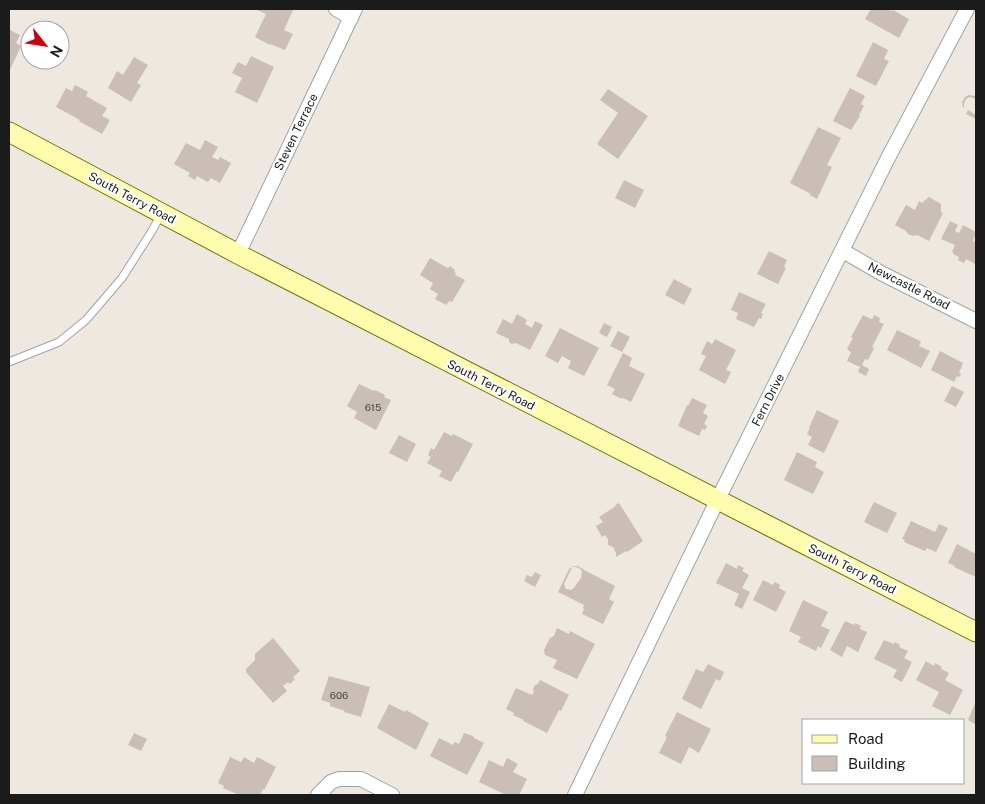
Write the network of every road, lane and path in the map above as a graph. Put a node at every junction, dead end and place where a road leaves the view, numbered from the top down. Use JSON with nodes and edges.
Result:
{"nodes":[{"id":1,"x":336,"y":9,"type":"edge"},
{"id":2,"x":967,"y":9,"type":"edge"},
{"id":3,"x":353,"y":13,"type":"edge"},
{"id":4,"x":9,"y":132,"type":"edge"},
{"id":5,"x":161,"y":214,"type":"junction"},
{"id":6,"x":843,"y":251,"type":"junction"},
{"id":7,"x":238,"y":254,"type":"junction"},
{"id":8,"x":976,"y":321,"type":"edge"},
{"id":9,"x":9,"y":362,"type":"edge"},
{"id":10,"x":717,"y":501,"type":"junction"},
{"id":11,"x":976,"y":632,"type":"edge"},
{"id":12,"x":318,"y":795,"type":"edge"},
{"id":13,"x":392,"y":795,"type":"edge"},
{"id":14,"x":575,"y":795,"type":"edge"}],
"edges":[{"from":1,"to":3,"type":"street"},
{"from":2,"to":6,"type":"street","name":"Fern Drive"},
{"from":3,"to":7,"type":"street","name":"Steven Terrace"},
{"from":4,"to":5,"type":"street","name":"South Terry Road"},
{"from":5,"to":7,"type":"street","name":"South Terry Road"},
{"from":5,"to":9,"type":"lane"},
{"from":6,"to":8,"type":"street","name":"Newcastle Road"},
{"from":6,"to":10,"type":"street","name":"Fern Drive"},
{"from":7,"to":10,"type":"street","name":"South Terry Road"},
{"from":10,"to":11,"type":"street","name":"South Terry Road"},
{"from":10,"to":14,"type":"street","name":"Fern Drive"},
{"from":12,"to":13,"type":"street"}]}
